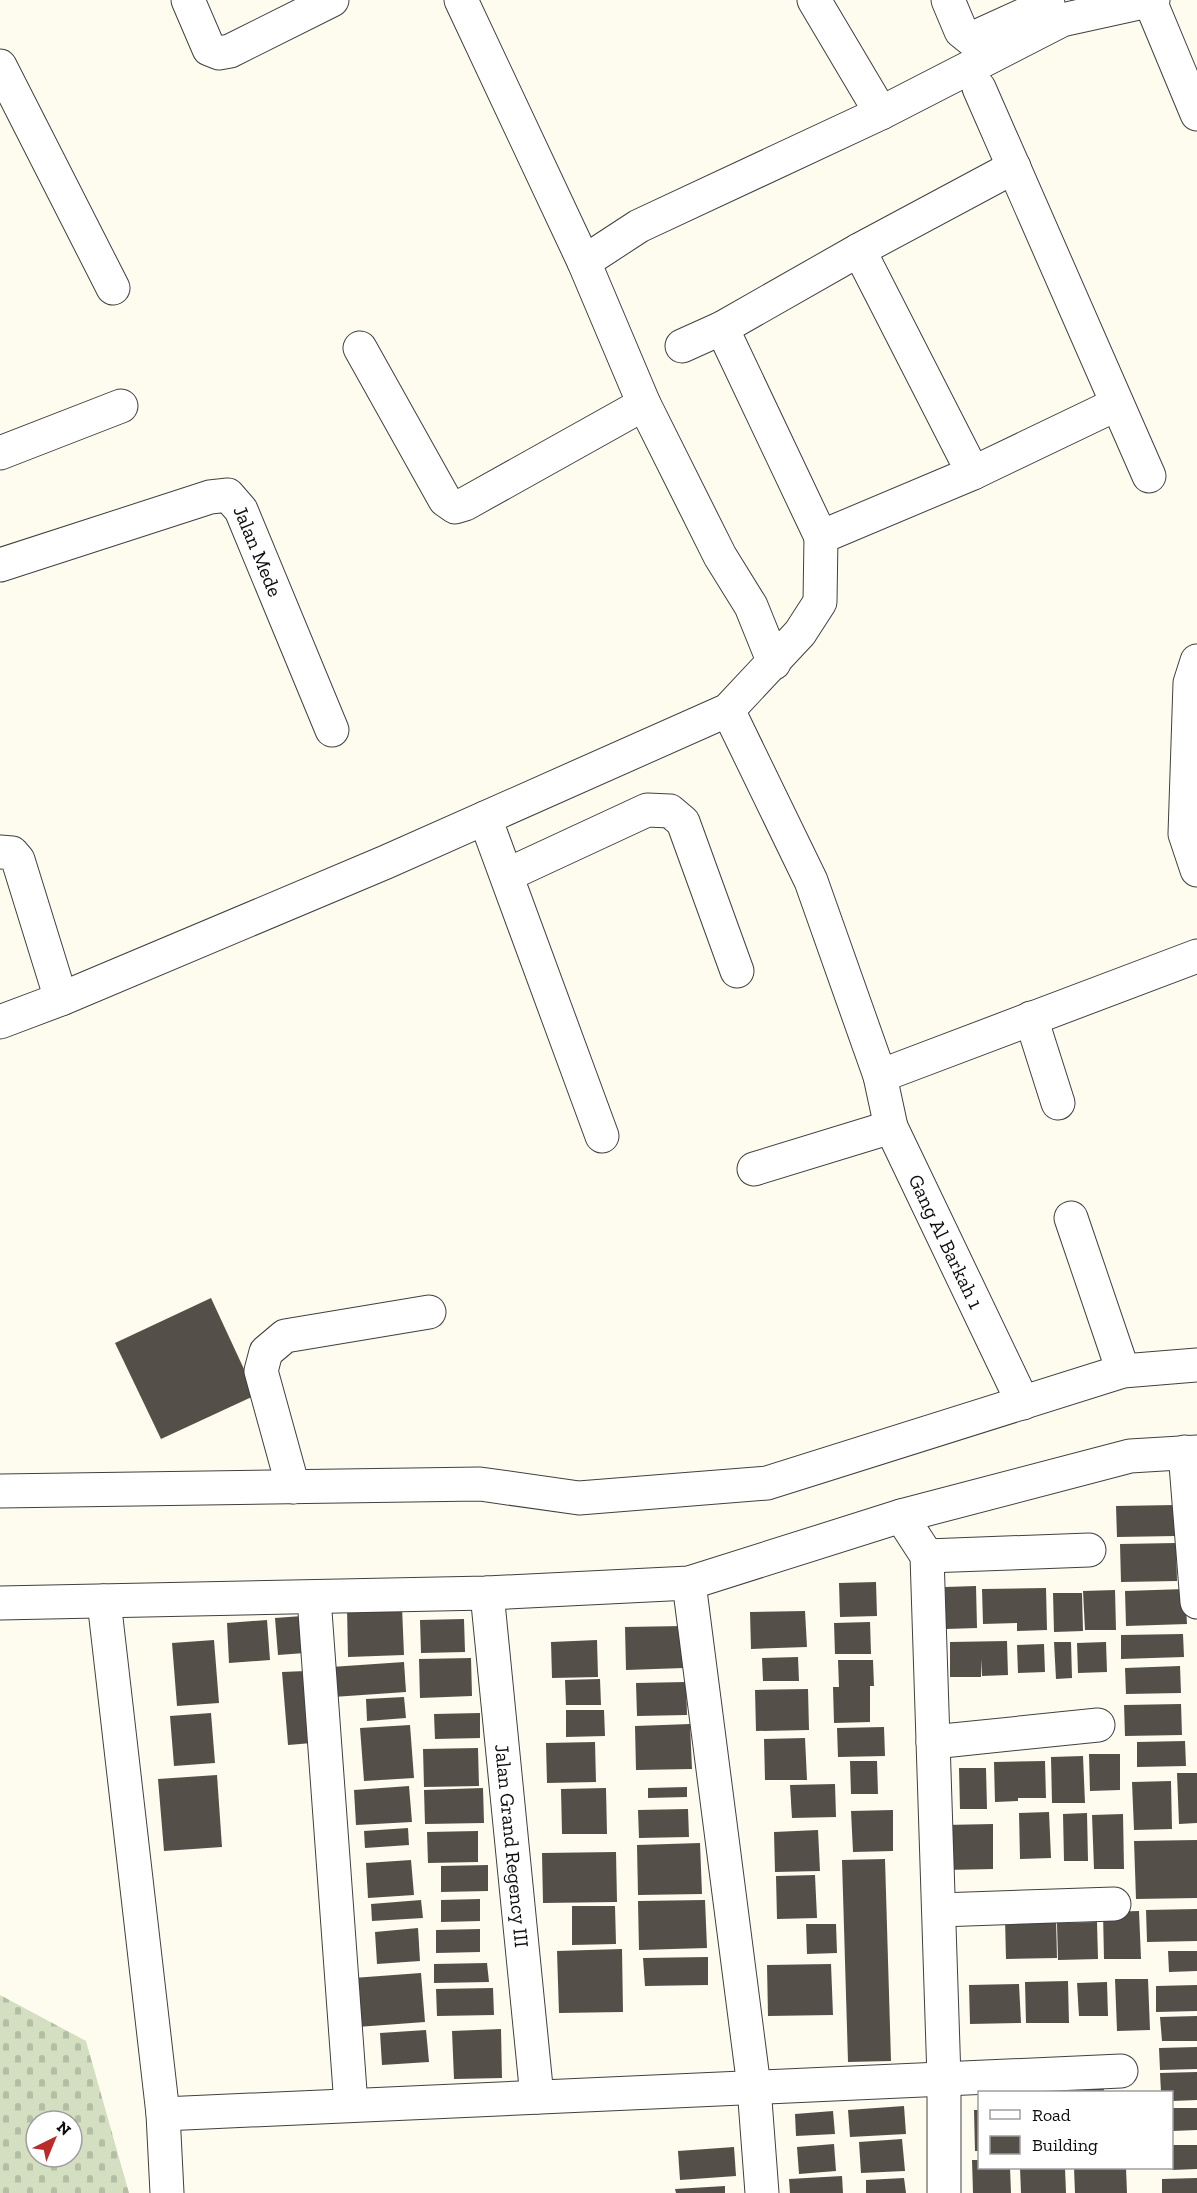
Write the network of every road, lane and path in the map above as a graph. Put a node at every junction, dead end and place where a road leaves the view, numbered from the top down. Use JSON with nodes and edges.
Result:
{"nodes":[{"id":1,"x":188,"y":0,"type":"edge"},
{"id":2,"x":332,"y":0,"type":"edge"},
{"id":3,"x":461,"y":0,"type":"edge"},
{"id":4,"x":814,"y":0,"type":"edge"},
{"id":5,"x":948,"y":0,"type":"edge"},
{"id":6,"x":1058,"y":0,"type":"edge"},
{"id":7,"x":1140,"y":1,"type":"edge"},
{"id":8,"x":0,"y":66,"type":"edge"},
{"id":9,"x":979,"y":88,"type":"dead end"},
{"id":10,"x":1196,"y":106,"type":"edge"},
{"id":11,"x":881,"y":113,"type":"junction"},
{"id":12,"x":1014,"y":167,"type":"junction"},
{"id":13,"x":859,"y":250,"type":"junction"},
{"id":14,"x":584,"y":262,"type":"junction"},
{"id":15,"x":113,"y":288,"type":"dead end"},
{"id":16,"x":722,"y":328,"type":"junction"},
{"id":17,"x":682,"y":346,"type":"dead end"},
{"id":18,"x":360,"y":348,"type":"dead end"},
{"id":19,"x":644,"y":404,"type":"junction"},
{"id":20,"x":1117,"y":404,"type":"junction"},
{"id":21,"x":121,"y":406,"type":"dead end"},
{"id":22,"x":0,"y":453,"type":"edge"},
{"id":23,"x":973,"y":473,"type":"junction"},
{"id":24,"x":1149,"y":476,"type":"dead end"},
{"id":25,"x":821,"y":537,"type":"junction"},
{"id":26,"x":0,"y":565,"type":"edge"},
{"id":27,"x":1197,"y":661,"type":"edge"},
{"id":28,"x":774,"y":663,"type":"junction"},
{"id":29,"x":728,"y":710,"type":"junction"},
{"id":30,"x":332,"y":730,"type":"dead end"},
{"id":31,"x":485,"y":818,"type":"junction"},
{"id":32,"x":1191,"y":832,"type":"edge"},
{"id":33,"x":0,"y":852,"type":"edge"},
{"id":34,"x":1197,"y":870,"type":"edge"},
{"id":35,"x":507,"y":875,"type":"junction"},
{"id":36,"x":1197,"y":956,"type":"edge"},
{"id":37,"x":737,"y":971,"type":"dead end"},
{"id":38,"x":61,"y":999,"type":"junction"},
{"id":39,"x":1031,"y":1018,"type":"junction"},
{"id":40,"x":0,"y":1022,"type":"edge"},
{"id":41,"x":880,"y":1076,"type":"junction"},
{"id":42,"x":1058,"y":1103,"type":"dead end"},
{"id":43,"x":891,"y":1127,"type":"junction"},
{"id":44,"x":602,"y":1136,"type":"dead end"},
{"id":45,"x":754,"y":1169,"type":"dead end"},
{"id":46,"x":1071,"y":1218,"type":"dead end"},
{"id":47,"x":429,"y":1312,"type":"dead end"},
{"id":48,"x":1197,"y":1365,"type":"edge"},
{"id":49,"x":1123,"y":1371,"type":"junction"},
{"id":50,"x":1023,"y":1403,"type":"junction"},
{"id":51,"x":1191,"y":1452,"type":"edge"},
{"id":52,"x":293,"y":1487,"type":"junction"},
{"id":53,"x":0,"y":1491,"type":"edge"},
{"id":54,"x":901,"y":1516,"type":"junction"},
{"id":55,"x":1089,"y":1550,"type":"dead end"},
{"id":56,"x":927,"y":1556,"type":"junction"},
{"id":57,"x":688,"y":1583,"type":"junction"},
{"id":58,"x":487,"y":1593,"type":"junction"},
{"id":59,"x":314,"y":1598,"type":"junction"},
{"id":60,"x":104,"y":1601,"type":"junction"},
{"id":61,"x":1197,"y":1602,"type":"edge"},
{"id":62,"x":0,"y":1604,"type":"edge"},
{"id":63,"x":1098,"y":1725,"type":"dead end"},
{"id":64,"x":933,"y":1742,"type":"junction"},
{"id":65,"x":1114,"y":1904,"type":"dead end"},
{"id":66,"x":939,"y":1910,"type":"junction"},
{"id":67,"x":1121,"y":2071,"type":"dead end"},
{"id":68,"x":944,"y":2079,"type":"junction"},
{"id":69,"x":754,"y":2087,"type":"junction"},
{"id":70,"x":537,"y":2097,"type":"junction"},
{"id":71,"x":351,"y":2105,"type":"junction"},
{"id":72,"x":163,"y":2114,"type":"junction"},
{"id":73,"x":167,"y":2193,"type":"edge"},
{"id":74,"x":762,"y":2193,"type":"edge"},
{"id":75,"x":944,"y":2193,"type":"edge"}],
"edges":[{"from":1,"to":2,"type":"street"},
{"from":3,"to":14,"type":"street"},
{"from":4,"to":11,"type":"street"},
{"from":5,"to":6,"type":"street"},
{"from":7,"to":10,"type":"street"},
{"from":7,"to":11,"type":"street"},
{"from":8,"to":15,"type":"street"},
{"from":9,"to":12,"type":"street"},
{"from":11,"to":14,"type":"street"},
{"from":12,"to":13,"type":"street"},
{"from":12,"to":20,"type":"street"},
{"from":13,"to":16,"type":"street"},
{"from":13,"to":23,"type":"street"},
{"from":14,"to":19,"type":"street"},
{"from":16,"to":17,"type":"street"},
{"from":16,"to":25,"type":"street"},
{"from":18,"to":19,"type":"street"},
{"from":19,"to":28,"type":"street"},
{"from":20,"to":23,"type":"street"},
{"from":20,"to":24,"type":"street"},
{"from":21,"to":22,"type":"street"},
{"from":23,"to":25,"type":"street"},
{"from":25,"to":28,"type":"street"},
{"from":26,"to":30,"type":"street","name":"Jalan Mede"},
{"from":27,"to":32,"type":"street"},
{"from":28,"to":29,"type":"street"},
{"from":29,"to":31,"type":"street"},
{"from":29,"to":41,"type":"street","name":"Gang Al Barkah 1"},
{"from":31,"to":35,"type":"street"},
{"from":31,"to":38,"type":"street"},
{"from":32,"to":34,"type":"street"},
{"from":33,"to":38,"type":"street"},
{"from":35,"to":37,"type":"street"},
{"from":35,"to":44,"type":"street"},
{"from":36,"to":39,"type":"street"},
{"from":38,"to":40,"type":"street"},
{"from":39,"to":41,"type":"street"},
{"from":39,"to":42,"type":"street"},
{"from":41,"to":43,"type":"street","name":"Gang Al Barkah 1"},
{"from":43,"to":45,"type":"street"},
{"from":43,"to":50,"type":"street","name":"Gang Al Barkah 1"},
{"from":46,"to":49,"type":"street"},
{"from":47,"to":52,"type":"street"},
{"from":48,"to":49,"type":"street"},
{"from":49,"to":50,"type":"street"},
{"from":50,"to":52,"type":"street"},
{"from":51,"to":54,"type":"street"},
{"from":51,"to":61,"type":"street"},
{"from":52,"to":53,"type":"street"},
{"from":54,"to":56,"type":"street"},
{"from":54,"to":57,"type":"street"},
{"from":55,"to":56,"type":"street"},
{"from":56,"to":64,"type":"street"},
{"from":57,"to":58,"type":"street"},
{"from":57,"to":69,"type":"street"},
{"from":58,"to":59,"type":"street"},
{"from":58,"to":70,"type":"street","name":"Jalan Grand Regency III"},
{"from":59,"to":60,"type":"street"},
{"from":59,"to":71,"type":"street"},
{"from":60,"to":62,"type":"street"},
{"from":60,"to":72,"type":"street"},
{"from":63,"to":64,"type":"street"},
{"from":64,"to":66,"type":"street"},
{"from":65,"to":66,"type":"street"},
{"from":66,"to":68,"type":"street"},
{"from":67,"to":68,"type":"street"},
{"from":68,"to":69,"type":"street"},
{"from":68,"to":75,"type":"street"},
{"from":69,"to":70,"type":"street"},
{"from":69,"to":74,"type":"street"},
{"from":70,"to":71,"type":"street"},
{"from":71,"to":72,"type":"street"},
{"from":72,"to":73,"type":"street"}]}
